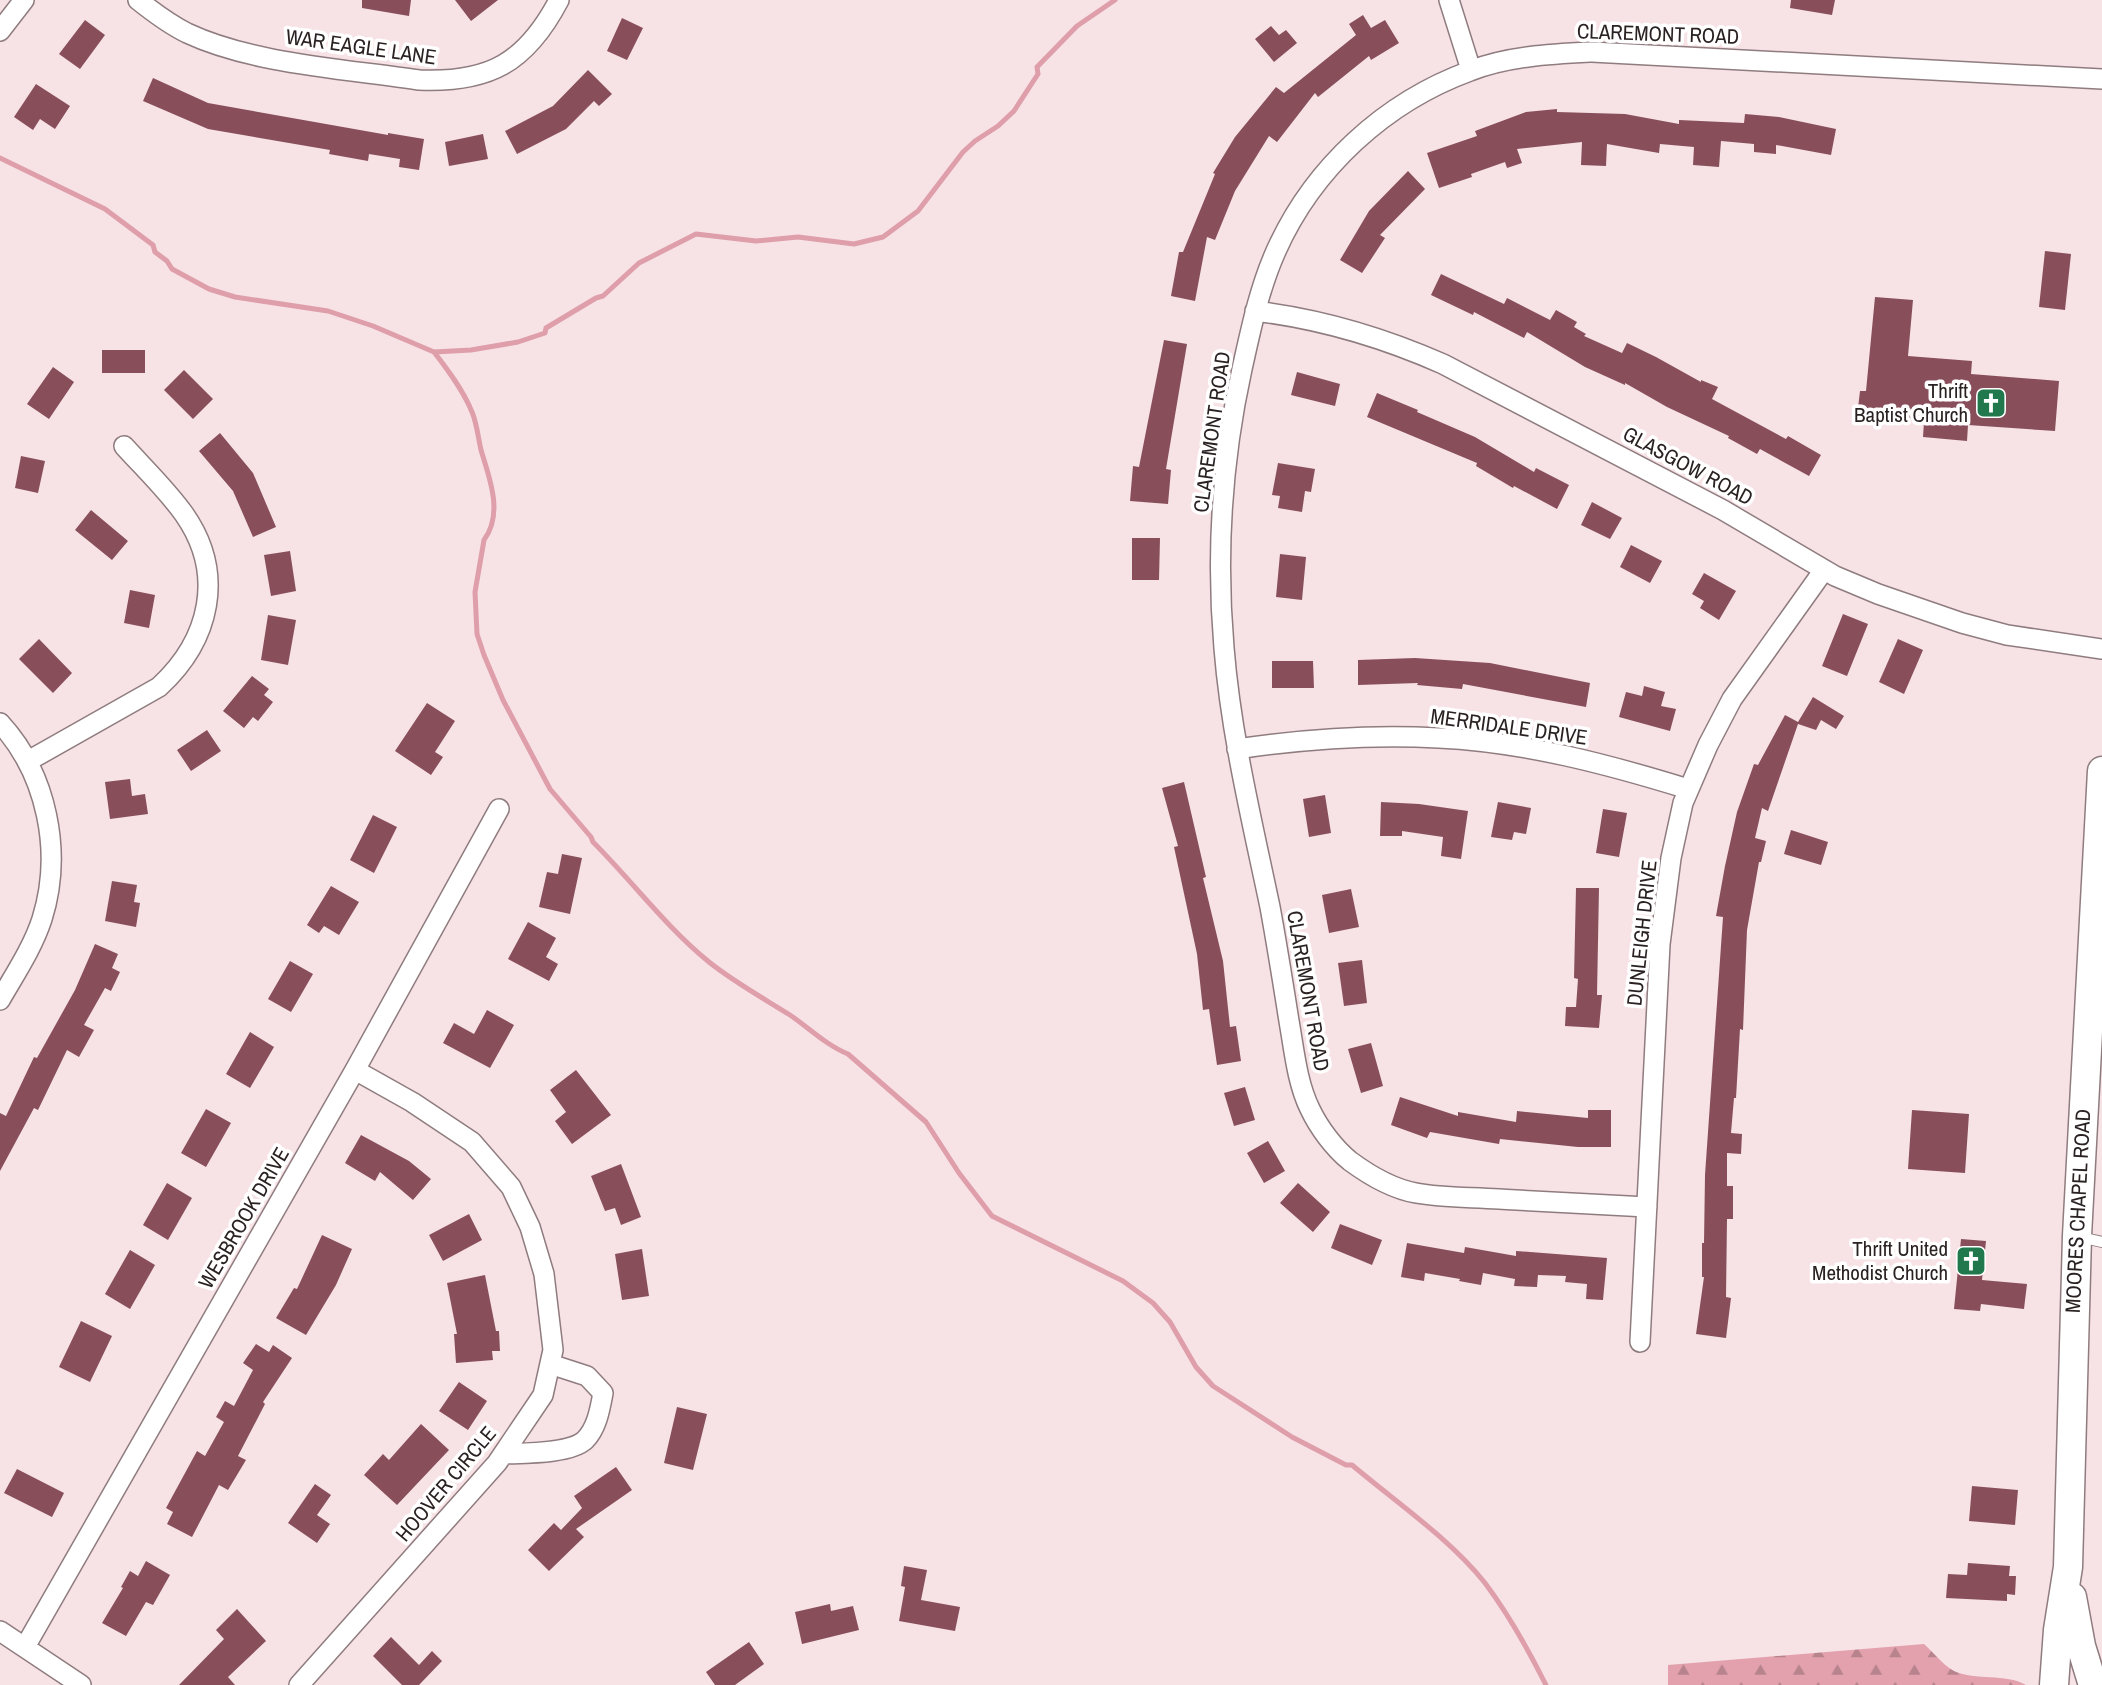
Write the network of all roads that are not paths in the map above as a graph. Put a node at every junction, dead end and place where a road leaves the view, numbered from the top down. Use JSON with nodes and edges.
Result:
{"nodes":[{"id":1,"x":24,"y":0,"type":"edge"},
{"id":2,"x":138,"y":0,"type":"edge"},
{"id":3,"x":559,"y":0,"type":"edge"},
{"id":4,"x":1449,"y":0,"type":"edge"},
{"id":5,"x":0,"y":31,"type":"edge"},
{"id":6,"x":1471,"y":70,"type":"junction"},
{"id":7,"x":2102,"y":79,"type":"edge"},
{"id":8,"x":1255,"y":312,"type":"junction"},
{"id":9,"x":124,"y":446,"type":"dead end"},
{"id":10,"x":1824,"y":570,"type":"junction"},
{"id":11,"x":2102,"y":649,"type":"edge"},
{"id":12,"x":0,"y":723,"type":"edge"},
{"id":13,"x":1237,"y":749,"type":"junction"},
{"id":14,"x":27,"y":761,"type":"junction"},
{"id":15,"x":2102,"y":771,"type":"edge"},
{"id":16,"x":1688,"y":789,"type":"junction"},
{"id":17,"x":499,"y":809,"type":"dead end"},
{"id":18,"x":0,"y":1000,"type":"edge"},
{"id":19,"x":355,"y":1070,"type":"junction"},
{"id":20,"x":1647,"y":1207,"type":"junction"},
{"id":21,"x":2089,"y":1239,"type":"edge"},
{"id":22,"x":1640,"y":1342,"type":"dead end"},
{"id":23,"x":550,"y":1364,"type":"junction"},
{"id":24,"x":503,"y":1454,"type":"junction"},
{"id":25,"x":2067,"y":1567,"type":"junction"},
{"id":26,"x":0,"y":1631,"type":"edge"},
{"id":27,"x":25,"y":1647,"type":"junction"},
{"id":28,"x":81,"y":1685,"type":"edge"},
{"id":29,"x":299,"y":1685,"type":"edge"},
{"id":30,"x":2054,"y":1685,"type":"edge"},
{"id":31,"x":2093,"y":1685,"type":"edge"}],
"edges":[{"from":1,"to":5,"type":"street"},
{"from":2,"to":3,"type":"street","name":"WAR EAGLE LANE"},
{"from":4,"to":6,"type":"street"},
{"from":6,"to":7,"type":"street","name":"CLAREMONT ROAD"},
{"from":6,"to":8,"type":"street","name":"CLAREMONT ROAD"},
{"from":8,"to":10,"type":"street","name":"GLASGOW ROAD"},
{"from":8,"to":13,"type":"street","name":"CLAREMONT ROAD"},
{"from":9,"to":14,"type":"street"},
{"from":10,"to":11,"type":"street","name":"GLASGOW ROAD"},
{"from":10,"to":16,"type":"street","name":"DUNLEIGH DRIVE"},
{"from":12,"to":14,"type":"street"},
{"from":13,"to":16,"type":"street","name":"MERRIDALE DRIVE"},
{"from":13,"to":20,"type":"street","name":"CLAREMONT ROAD"},
{"from":14,"to":18,"type":"street"},
{"from":15,"to":21,"type":"main road","name":"MOORES CHAPEL ROAD"},
{"from":16,"to":20,"type":"street","name":"DUNLEIGH DRIVE"},
{"from":17,"to":19,"type":"street","name":"WESBROOK DRIVE"},
{"from":19,"to":23,"type":"street","name":"HOOVER CIRCLE"},
{"from":19,"to":27,"type":"street","name":"WESBROOK DRIVE"},
{"from":20,"to":22,"type":"street","name":"DUNLEIGH DRIVE"},
{"from":21,"to":25,"type":"main road","name":"MOORES CHAPEL ROAD"},
{"from":23,"to":24,"type":"street","name":"HOOVER CIRCLE"},
{"from":23,"to":24,"type":"street"},
{"from":24,"to":29,"type":"street","name":"HOOVER CIRCLE"},
{"from":25,"to":30,"type":"main road"},
{"from":25,"to":31,"type":"main road"},
{"from":26,"to":27,"type":"street"},
{"from":27,"to":28,"type":"street"}]}
